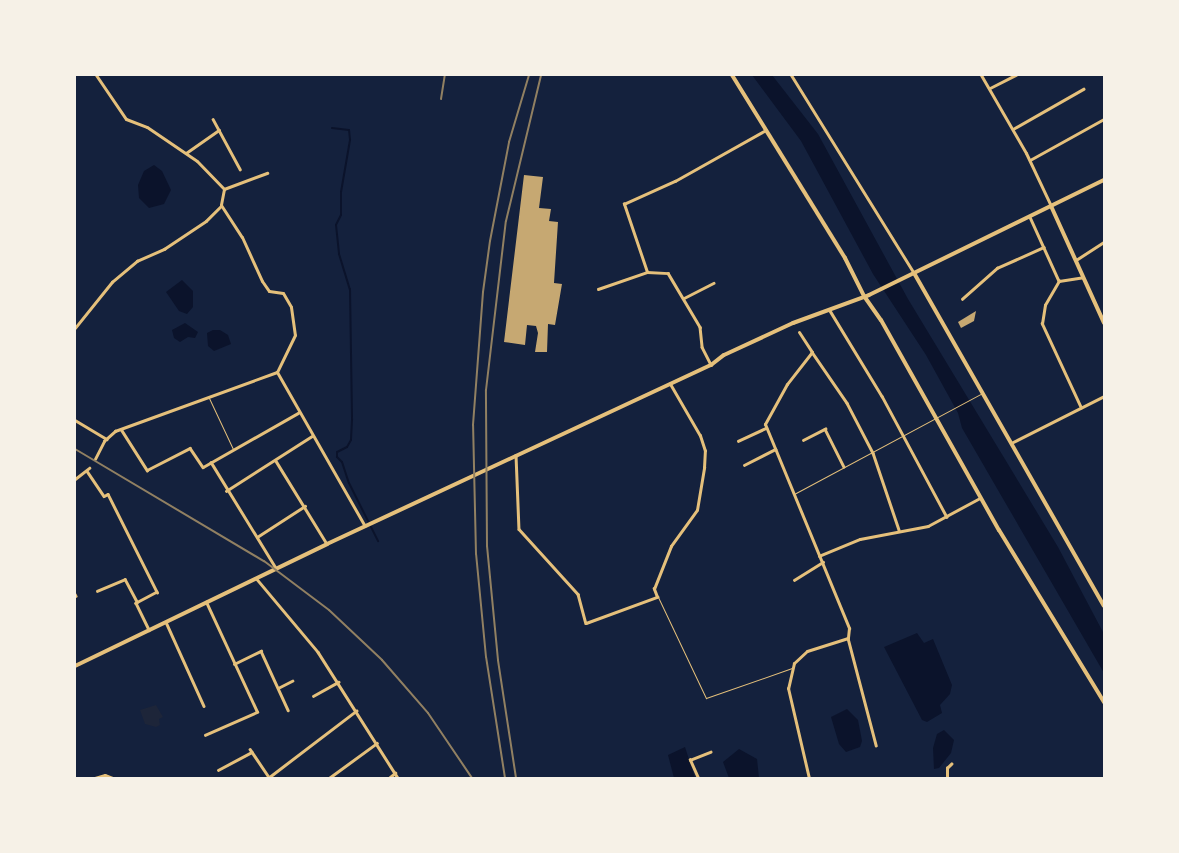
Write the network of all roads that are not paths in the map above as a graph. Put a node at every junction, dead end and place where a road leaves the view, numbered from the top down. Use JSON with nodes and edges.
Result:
{"nodes":[{"id":1,"x":96,"y":75,"type":"edge"},
{"id":2,"x":732,"y":75,"type":"edge"},
{"id":3,"x":791,"y":75,"type":"edge"},
{"id":4,"x":981,"y":75,"type":"edge"},
{"id":5,"x":1016,"y":75,"type":"edge"},
{"id":6,"x":990,"y":88,"type":"junction"},
{"id":7,"x":1083,"y":89,"type":"dead end"},
{"id":8,"x":213,"y":119,"type":"dead end"},
{"id":9,"x":1104,"y":119,"type":"edge"},
{"id":10,"x":219,"y":130,"type":"junction"},
{"id":11,"x":766,"y":130,"type":"junction"},
{"id":12,"x":1013,"y":130,"type":"junction"},
{"id":13,"x":186,"y":153,"type":"junction"},
{"id":14,"x":1030,"y":160,"type":"junction"},
{"id":15,"x":240,"y":169,"type":"dead end"},
{"id":16,"x":267,"y":173,"type":"dead end"},
{"id":17,"x":1104,"y":180,"type":"edge"},
{"id":18,"x":224,"y":189,"type":"junction"},
{"id":19,"x":221,"y":205,"type":"junction"},
{"id":20,"x":1051,"y":206,"type":"junction"},
{"id":21,"x":1030,"y":217,"type":"junction"},
{"id":22,"x":1104,"y":242,"type":"edge"},
{"id":23,"x":1044,"y":248,"type":"junction"},
{"id":24,"x":1076,"y":260,"type":"junction"},
{"id":25,"x":647,"y":272,"type":"junction"},
{"id":26,"x":914,"y":273,"type":"junction"},
{"id":27,"x":1083,"y":277,"type":"junction"},
{"id":28,"x":1059,"y":281,"type":"junction"},
{"id":29,"x":713,"y":283,"type":"dead end"},
{"id":30,"x":598,"y":288,"type":"dead end"},
{"id":31,"x":866,"y":295,"type":"junction"},
{"id":32,"x":684,"y":298,"type":"junction"},
{"id":33,"x":962,"y":299,"type":"dead end"},
{"id":34,"x":1104,"y":308,"type":"edge"},
{"id":35,"x":829,"y":309,"type":"junction"},
{"id":36,"x":1099,"y":311,"type":"junction"},
{"id":37,"x":1104,"y":323,"type":"edge"},
{"id":38,"x":75,"y":328,"type":"edge"},
{"id":39,"x":799,"y":332,"type":"dead end"},
{"id":40,"x":812,"y":352,"type":"junction"},
{"id":41,"x":711,"y":365,"type":"junction"},
{"id":42,"x":277,"y":372,"type":"junction"},
{"id":43,"x":670,"y":384,"type":"junction"},
{"id":44,"x":982,"y":393,"type":"junction"},
{"id":45,"x":1104,"y":396,"type":"edge"},
{"id":46,"x":209,"y":397,"type":"junction"},
{"id":47,"x":1081,"y":408,"type":"junction"},
{"id":48,"x":298,"y":413,"type":"junction"},
{"id":49,"x":937,"y":419,"type":"junction"},
{"id":50,"x":75,"y":420,"type":"edge"},
{"id":51,"x":766,"y":428,"type":"junction"},
{"id":52,"x":122,"y":429,"type":"junction"},
{"id":53,"x":312,"y":436,"type":"junction"},
{"id":54,"x":902,"y":437,"type":"junction"},
{"id":55,"x":107,"y":439,"type":"junction"},
{"id":56,"x":803,"y":440,"type":"dead end"},
{"id":57,"x":738,"y":441,"type":"dead end"},
{"id":58,"x":1011,"y":443,"type":"junction"},
{"id":59,"x":775,"y":449,"type":"junction"},
{"id":60,"x":234,"y":451,"type":"junction"},
{"id":61,"x":873,"y":453,"type":"junction"},
{"id":62,"x":516,"y":455,"type":"junction"},
{"id":63,"x":95,"y":459,"type":"dead end"},
{"id":64,"x":276,"y":461,"type":"junction"},
{"id":65,"x":211,"y":462,"type":"junction"},
{"id":66,"x":744,"y":465,"type":"dead end"},
{"id":67,"x":844,"y":467,"type":"junction"},
{"id":68,"x":75,"y":479,"type":"edge"},
{"id":69,"x":226,"y":491,"type":"junction"},
{"id":70,"x":793,"y":494,"type":"junction"},
{"id":71,"x":980,"y":498,"type":"junction"},
{"id":72,"x":305,"y":506,"type":"junction"},
{"id":73,"x":947,"y":517,"type":"junction"},
{"id":74,"x":365,"y":526,"type":"junction"},
{"id":75,"x":899,"y":530,"type":"junction"},
{"id":76,"x":257,"y":537,"type":"junction"},
{"id":77,"x":327,"y":544,"type":"junction"},
{"id":78,"x":819,"y":556,"type":"junction"},
{"id":79,"x":822,"y":562,"type":"junction"},
{"id":80,"x":276,"y":568,"type":"junction"},
{"id":81,"x":256,"y":578,"type":"junction"},
{"id":82,"x":794,"y":580,"type":"dead end"},
{"id":83,"x":97,"y":591,"type":"dead end"},
{"id":84,"x":657,"y":597,"type":"junction"},
{"id":85,"x":137,"y":602,"type":"junction"},
{"id":86,"x":206,"y":602,"type":"junction"},
{"id":87,"x":1104,"y":606,"type":"edge"},
{"id":88,"x":166,"y":622,"type":"junction"},
{"id":89,"x":149,"y":630,"type":"junction"},
{"id":90,"x":848,"y":638,"type":"junction"},
{"id":91,"x":234,"y":664,"type":"junction"},
{"id":92,"x":75,"y":666,"type":"edge"},
{"id":93,"x":793,"y":668,"type":"junction"},
{"id":94,"x":292,"y":682,"type":"dead end"},
{"id":95,"x":338,"y":682,"type":"junction"},
{"id":96,"x":278,"y":688,"type":"junction"},
{"id":97,"x":313,"y":696,"type":"dead end"},
{"id":98,"x":1104,"y":702,"type":"edge"},
{"id":99,"x":204,"y":706,"type":"dead end"},
{"id":100,"x":288,"y":710,"type":"dead end"},
{"id":101,"x":356,"y":711,"type":"junction"},
{"id":102,"x":206,"y":735,"type":"dead end"},
{"id":103,"x":377,"y":743,"type":"junction"},
{"id":104,"x":876,"y":745,"type":"dead end"},
{"id":105,"x":710,"y":752,"type":"dead end"},
{"id":106,"x":951,"y":764,"type":"dead end"},
{"id":107,"x":218,"y":770,"type":"dead end"},
{"id":108,"x":396,"y":773,"type":"junction"},
{"id":109,"x":95,"y":778,"type":"edge"},
{"id":110,"x":113,"y":778,"type":"edge"},
{"id":111,"x":269,"y":778,"type":"edge"},
{"id":112,"x":329,"y":778,"type":"edge"},
{"id":113,"x":389,"y":778,"type":"edge"},
{"id":114,"x":398,"y":778,"type":"edge"},
{"id":115,"x":698,"y":778,"type":"edge"},
{"id":116,"x":808,"y":778,"type":"edge"},
{"id":117,"x":947,"y":778,"type":"edge"}],
"edges":[{"from":1,"to":13,"type":"street"},
{"from":2,"to":11,"type":"main road"},
{"from":3,"to":26,"type":"street"},
{"from":4,"to":6,"type":"street"},
{"from":5,"to":6,"type":"street"},
{"from":6,"to":12,"type":"street"},
{"from":7,"to":12,"type":"street"},
{"from":8,"to":10,"type":"street"},
{"from":9,"to":14,"type":"street"},
{"from":10,"to":13,"type":"street"},
{"from":10,"to":15,"type":"street"},
{"from":11,"to":25,"type":"street"},
{"from":11,"to":31,"type":"main road"},
{"from":12,"to":14,"type":"street"},
{"from":13,"to":18,"type":"street"},
{"from":14,"to":20,"type":"street"},
{"from":16,"to":18,"type":"street"},
{"from":17,"to":20,"type":"main road"},
{"from":18,"to":19,"type":"street"},
{"from":19,"to":38,"type":"street"},
{"from":19,"to":42,"type":"street"},
{"from":20,"to":21,"type":"main road"},
{"from":20,"to":24,"type":"main road"},
{"from":21,"to":23,"type":"street"},
{"from":21,"to":26,"type":"main road"},
{"from":22,"to":24,"type":"street"},
{"from":23,"to":28,"type":"street"},
{"from":23,"to":33,"type":"street"},
{"from":24,"to":27,"type":"main road"},
{"from":25,"to":30,"type":"street"},
{"from":25,"to":32,"type":"street"},
{"from":26,"to":31,"type":"main road"},
{"from":26,"to":44,"type":"main road"},
{"from":27,"to":28,"type":"street"},
{"from":27,"to":36,"type":"main road"},
{"from":28,"to":47,"type":"street"},
{"from":29,"to":32,"type":"street"},
{"from":31,"to":35,"type":"main road"},
{"from":31,"to":49,"type":"main road"},
{"from":32,"to":41,"type":"street"},
{"from":34,"to":36,"type":"street"},
{"from":35,"to":41,"type":"main road"},
{"from":35,"to":54,"type":"street"},
{"from":36,"to":37,"type":"main road"},
{"from":39,"to":40,"type":"street"},
{"from":40,"to":51,"type":"street"},
{"from":40,"to":61,"type":"street"},
{"from":41,"to":43,"type":"main road"},
{"from":42,"to":46,"type":"street"},
{"from":42,"to":48,"type":"street"},
{"from":43,"to":62,"type":"main road"},
{"from":43,"to":84,"type":"street"},
{"from":44,"to":49,"type":"lane"},
{"from":44,"to":58,"type":"main road"},
{"from":45,"to":47,"type":"street"},
{"from":46,"to":52,"type":"street"},
{"from":46,"to":60,"type":"lane"},
{"from":47,"to":58,"type":"street"},
{"from":48,"to":53,"type":"street"},
{"from":48,"to":60,"type":"street"},
{"from":49,"to":54,"type":"lane"},
{"from":49,"to":71,"type":"main road"},
{"from":50,"to":55,"type":"street"},
{"from":51,"to":57,"type":"street"},
{"from":51,"to":59,"type":"street"},
{"from":52,"to":55,"type":"street"},
{"from":52,"to":65,"type":"street"},
{"from":53,"to":64,"type":"street"},
{"from":53,"to":74,"type":"street"},
{"from":54,"to":61,"type":"lane"},
{"from":54,"to":73,"type":"street"},
{"from":55,"to":63,"type":"street"},
{"from":56,"to":67,"type":"street"},
{"from":58,"to":87,"type":"main road"},
{"from":59,"to":66,"type":"street"},
{"from":59,"to":70,"type":"street"},
{"from":60,"to":65,"type":"street"},
{"from":61,"to":67,"type":"lane"},
{"from":61,"to":75,"type":"street"},
{"from":62,"to":74,"type":"main road"},
{"from":62,"to":84,"type":"street"},
{"from":64,"to":69,"type":"street"},
{"from":64,"to":72,"type":"street"},
{"from":65,"to":69,"type":"street"},
{"from":67,"to":70,"type":"lane"},
{"from":68,"to":85,"type":"street"},
{"from":69,"to":76,"type":"street"},
{"from":70,"to":78,"type":"street"},
{"from":71,"to":73,"type":"street"},
{"from":71,"to":98,"type":"main road"},
{"from":72,"to":76,"type":"street"},
{"from":72,"to":77,"type":"street"},
{"from":73,"to":75,"type":"street"},
{"from":74,"to":77,"type":"main road"},
{"from":75,"to":78,"type":"street"},
{"from":76,"to":80,"type":"street"},
{"from":77,"to":80,"type":"main road"},
{"from":78,"to":79,"type":"street"},
{"from":79,"to":82,"type":"street"},
{"from":79,"to":90,"type":"street"},
{"from":80,"to":81,"type":"main road"},
{"from":81,"to":86,"type":"main road"},
{"from":81,"to":95,"type":"street"},
{"from":83,"to":85,"type":"street"},
{"from":84,"to":93,"type":"lane"},
{"from":85,"to":89,"type":"street"},
{"from":86,"to":88,"type":"main road"},
{"from":86,"to":91,"type":"street"},
{"from":88,"to":89,"type":"main road"},
{"from":88,"to":99,"type":"street"},
{"from":89,"to":92,"type":"main road"},
{"from":90,"to":93,"type":"street"},
{"from":90,"to":104,"type":"street"},
{"from":91,"to":96,"type":"street"},
{"from":91,"to":102,"type":"street"},
{"from":93,"to":116,"type":"street"},
{"from":94,"to":96,"type":"street"},
{"from":95,"to":97,"type":"street"},
{"from":95,"to":101,"type":"street"},
{"from":96,"to":100,"type":"street"},
{"from":101,"to":103,"type":"street"},
{"from":101,"to":111,"type":"street"},
{"from":103,"to":108,"type":"street"},
{"from":103,"to":112,"type":"street"},
{"from":105,"to":115,"type":"street"},
{"from":106,"to":117,"type":"street"},
{"from":107,"to":111,"type":"street"},
{"from":108,"to":113,"type":"street"},
{"from":108,"to":114,"type":"street"},
{"from":109,"to":110,"type":"street"}]}
